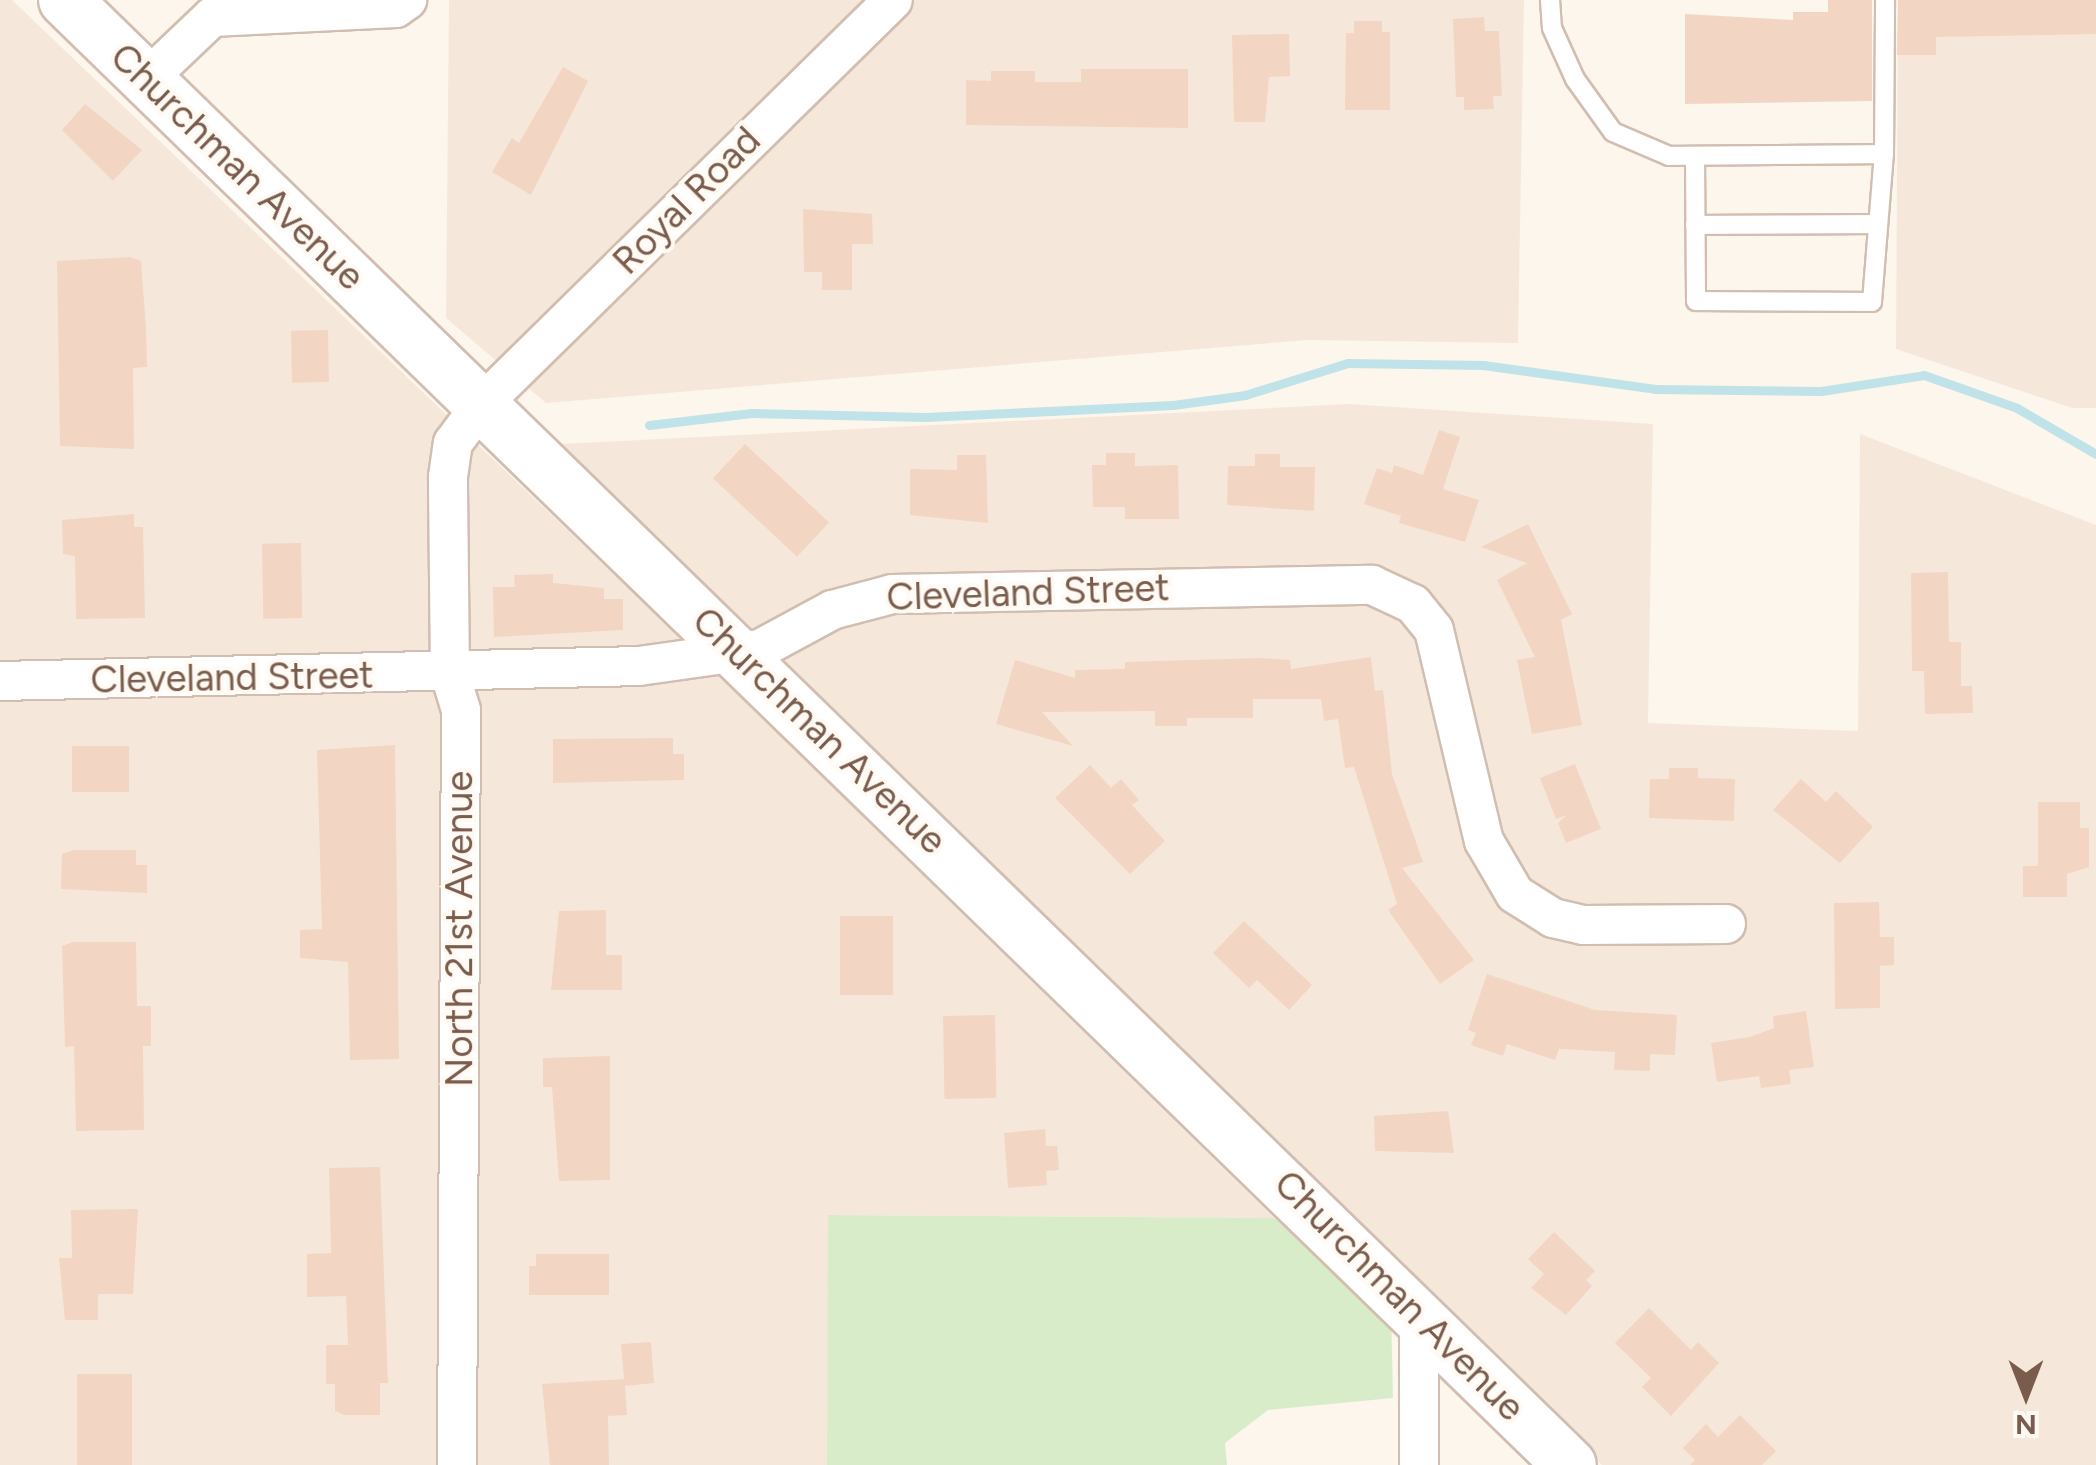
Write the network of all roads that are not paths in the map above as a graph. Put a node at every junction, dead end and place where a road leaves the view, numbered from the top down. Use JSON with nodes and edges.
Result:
{"nodes":[{"id":1,"x":65,"y":0,"type":"edge"},
{"id":2,"x":407,"y":0,"type":"edge"},
{"id":3,"x":894,"y":0,"type":"edge"},
{"id":4,"x":1550,"y":0,"type":"edge"},
{"id":5,"x":1886,"y":0,"type":"edge"},
{"id":6,"x":210,"y":8,"type":"edge"},
{"id":7,"x":146,"y":79,"type":"junction"},
{"id":8,"x":1884,"y":154,"type":"junction"},
{"id":9,"x":1695,"y":156,"type":"junction"},
{"id":10,"x":1696,"y":224,"type":"junction"},
{"id":11,"x":1877,"y":224,"type":"junction"},
{"id":12,"x":482,"y":404,"type":"junction"},
{"id":13,"x":738,"y":653,"type":"junction"},
{"id":14,"x":450,"y":675,"type":"junction"},
{"id":15,"x":0,"y":681,"type":"edge"},
{"id":16,"x":1726,"y":924,"type":"dead end"},
{"id":17,"x":1419,"y":1313,"type":"junction"},
{"id":18,"x":458,"y":1465,"type":"edge"},
{"id":19,"x":1419,"y":1465,"type":"edge"},
{"id":20,"x":1570,"y":1465,"type":"edge"}],
"edges":[{"from":1,"to":7,"type":"main road","name":"Churchman Avenue"},
{"from":2,"to":6,"type":"street"},
{"from":3,"to":12,"type":"street","name":"Royal Road"},
{"from":4,"to":9,"type":"lane"},
{"from":5,"to":8,"type":"lane"},
{"from":6,"to":7,"type":"street"},
{"from":7,"to":12,"type":"main road","name":"Churchman Avenue"},
{"from":8,"to":9,"type":"lane"},
{"from":8,"to":11,"type":"lane"},
{"from":9,"to":10,"type":"lane"},
{"from":10,"to":11,"type":"lane"},
{"from":10,"to":11,"type":"lane"},
{"from":12,"to":13,"type":"main road","name":"Churchman Avenue"},
{"from":12,"to":14,"type":"street","name":"North 21st Avenue"},
{"from":13,"to":14,"type":"street","name":"Cleveland Street"},
{"from":13,"to":16,"type":"street","name":"Cleveland Street"},
{"from":13,"to":17,"type":"main road","name":"Churchman Avenue"},
{"from":14,"to":15,"type":"street","name":"Cleveland Street"},
{"from":14,"to":18,"type":"street","name":"North 21st Avenue"},
{"from":17,"to":19,"type":"street"},
{"from":17,"to":20,"type":"main road","name":"Churchman Avenue"}]}
